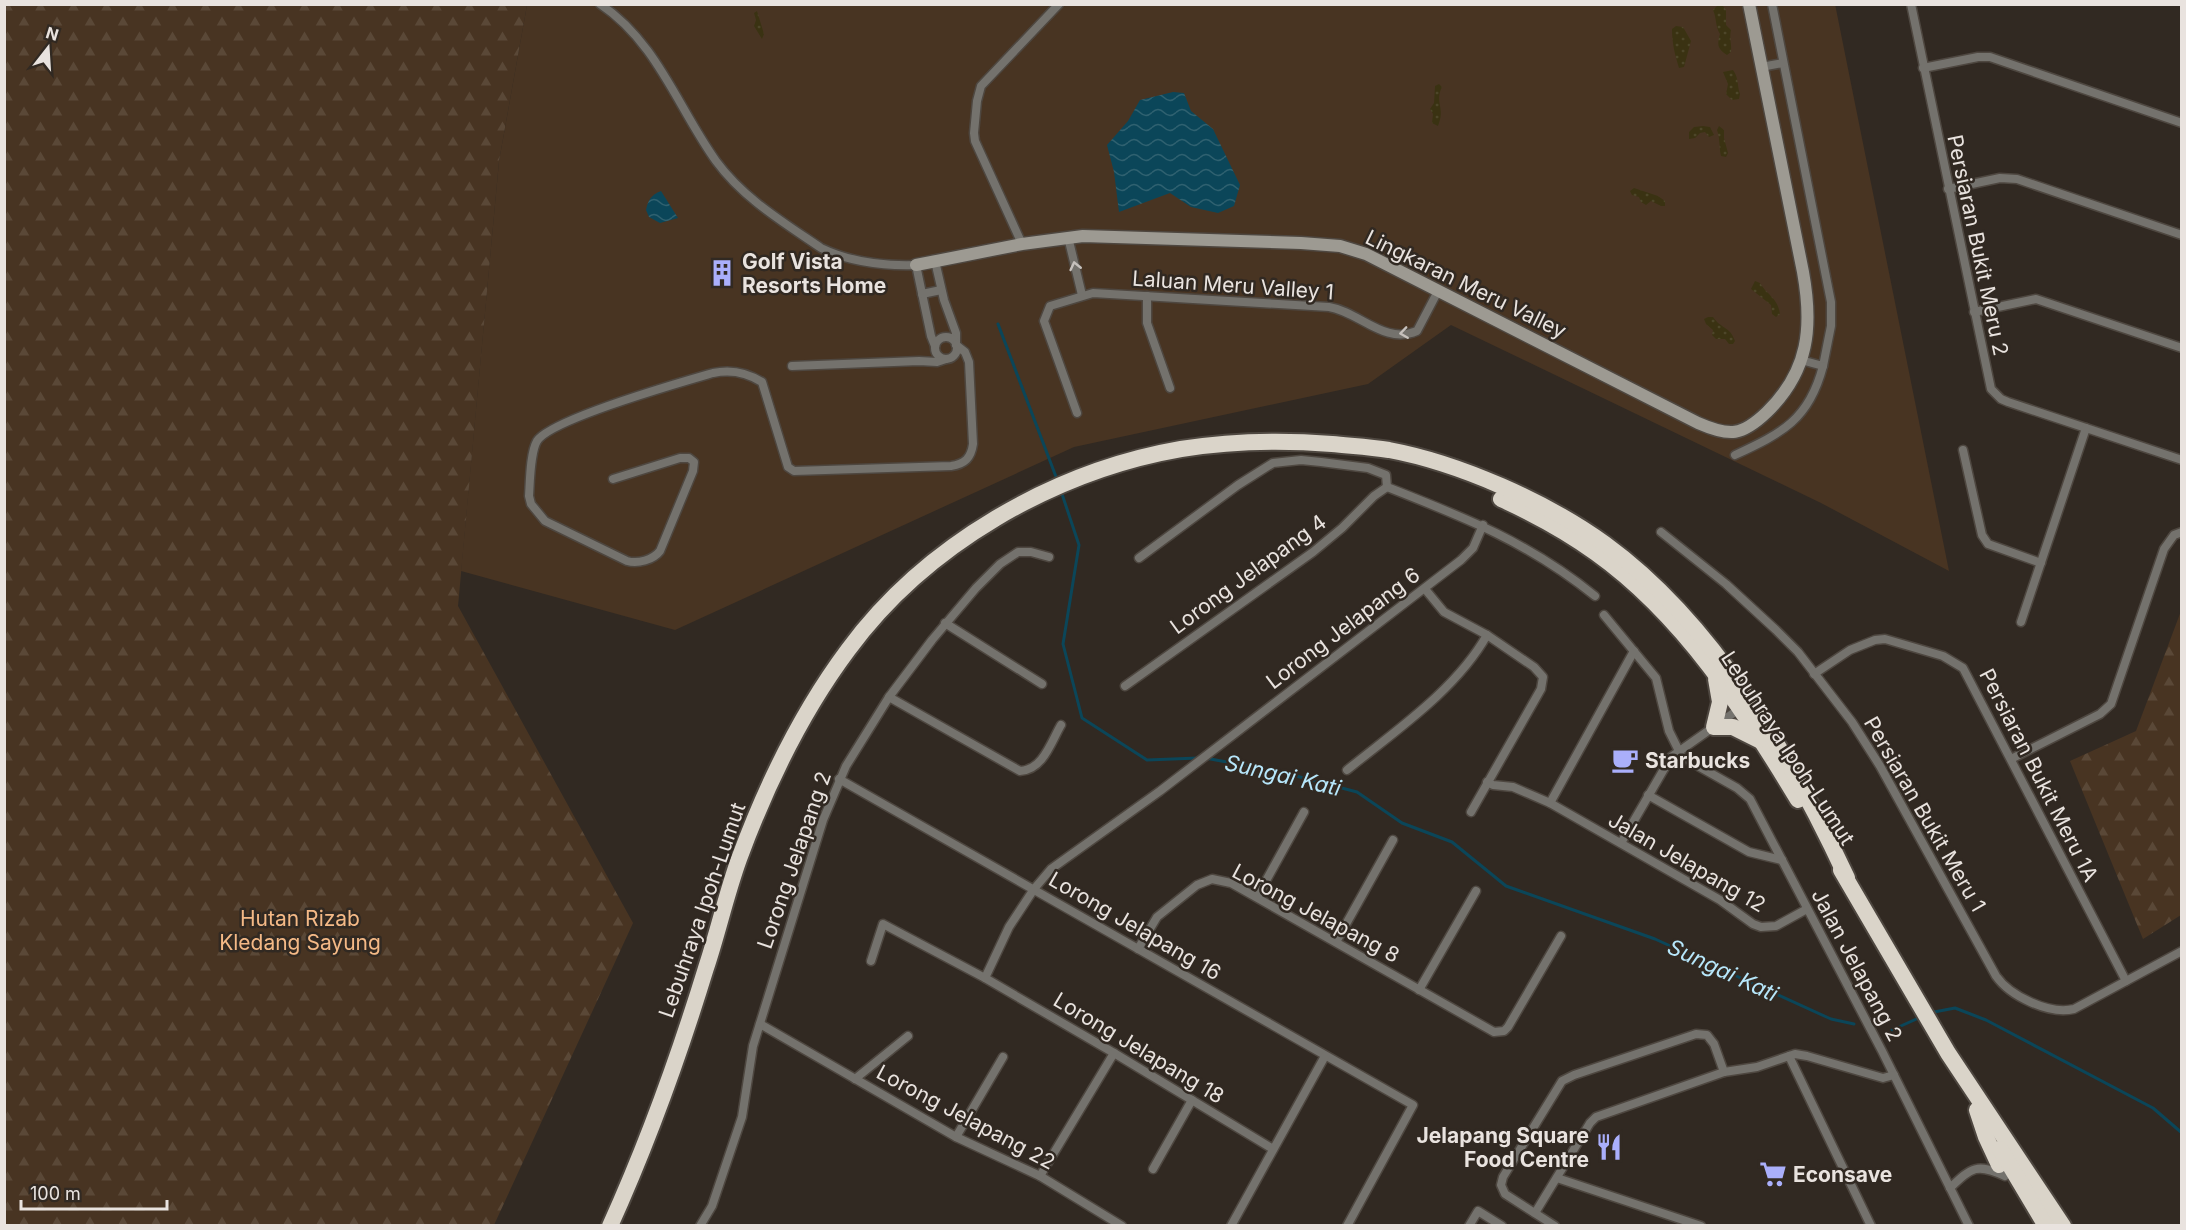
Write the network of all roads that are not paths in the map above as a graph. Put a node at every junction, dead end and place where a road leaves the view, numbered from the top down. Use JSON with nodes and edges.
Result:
{"nodes":[{"id":1,"x":600,"y":4,"type":"edge"},
{"id":2,"x":1059,"y":4,"type":"edge"},
{"id":3,"x":1749,"y":4,"type":"edge"},
{"id":4,"x":1772,"y":4,"type":"edge"},
{"id":5,"x":1911,"y":4,"type":"edge"},
{"id":6,"x":1783,"y":63,"type":"junction"},
{"id":7,"x":1761,"y":67,"type":"junction"},
{"id":8,"x":1923,"y":68,"type":"junction"},
{"id":9,"x":2181,"y":123,"type":"edge"},
{"id":10,"x":1948,"y":189,"type":"junction"},
{"id":11,"x":2181,"y":236,"type":"edge"},
{"id":12,"x":1068,"y":237,"type":"junction"},
{"id":13,"x":1022,"y":244,"type":"junction"},
{"id":14,"x":935,"y":261,"type":"junction"},
{"id":15,"x":916,"y":265,"type":"junction"},
{"id":16,"x":941,"y":290,"type":"junction"},
{"id":17,"x":1438,"y":291,"type":"junction"},
{"id":18,"x":922,"y":294,"type":"junction"},
{"id":19,"x":1082,"y":295,"type":"junction"},
{"id":20,"x":1147,"y":296,"type":"junction"},
{"id":21,"x":1974,"y":312,"type":"junction"},
{"id":22,"x":956,"y":344,"type":"junction"},
{"id":23,"x":935,"y":347,"type":"junction"},
{"id":24,"x":2181,"y":348,"type":"edge"},
{"id":25,"x":947,"y":359,"type":"junction"},
{"id":26,"x":1801,"y":360,"type":"junction"},
{"id":27,"x":919,"y":361,"type":"junction"},
{"id":28,"x":792,"y":366,"type":"dead end"},
{"id":29,"x":1822,"y":366,"type":"junction"},
{"id":30,"x":969,"y":373,"type":"junction"},
{"id":31,"x":1170,"y":388,"type":"dead end"},
{"id":32,"x":1077,"y":414,"type":"dead end"},
{"id":33,"x":2086,"y":428,"type":"junction"},
{"id":34,"x":1354,"y":446,"type":"junction"},
{"id":35,"x":1963,"y":450,"type":"dead end"},
{"id":36,"x":1735,"y":455,"type":"dead end"},
{"id":37,"x":2181,"y":460,"type":"edge"},
{"id":38,"x":613,"y":478,"type":"dead end"},
{"id":39,"x":1388,"y":487,"type":"junction"},
{"id":40,"x":1484,"y":525,"type":"junction"},
{"id":41,"x":1661,"y":532,"type":"dead end"},
{"id":42,"x":2181,"y":532,"type":"edge"},
{"id":43,"x":1049,"y":557,"type":"dead end"},
{"id":44,"x":1138,"y":558,"type":"dead end"},
{"id":45,"x":2041,"y":563,"type":"junction"},
{"id":46,"x":1425,"y":588,"type":"junction"},
{"id":47,"x":1595,"y":596,"type":"dead end"},
{"id":48,"x":1604,"y":615,"type":"dead end"},
{"id":49,"x":2021,"y":622,"type":"dead end"},
{"id":50,"x":945,"y":623,"type":"junction"},
{"id":51,"x":1487,"y":634,"type":"junction"},
{"id":52,"x":1634,"y":651,"type":"junction"},
{"id":53,"x":1715,"y":674,"type":"junction"},
{"id":54,"x":1814,"y":674,"type":"junction"},
{"id":55,"x":1042,"y":684,"type":"dead end"},
{"id":56,"x":1125,"y":686,"type":"dead end"},
{"id":57,"x":889,"y":697,"type":"junction"},
{"id":58,"x":1744,"y":705,"type":"junction"},
{"id":59,"x":1061,"y":725,"type":"dead end"},
{"id":60,"x":1714,"y":726,"type":"junction"},
{"id":61,"x":1762,"y":742,"type":"junction"},
{"id":62,"x":1678,"y":752,"type":"junction"},
{"id":63,"x":2011,"y":759,"type":"junction"},
{"id":64,"x":1347,"y":770,"type":"dead end"},
{"id":65,"x":839,"y":779,"type":"junction"},
{"id":66,"x":1487,"y":782,"type":"junction"},
{"id":67,"x":1648,"y":795,"type":"junction"},
{"id":68,"x":1550,"y":803,"type":"junction"},
{"id":69,"x":1304,"y":812,"type":"dead end"},
{"id":70,"x":1471,"y":812,"type":"dead end"},
{"id":71,"x":1392,"y":840,"type":"dead end"},
{"id":72,"x":1621,"y":843,"type":"junction"},
{"id":73,"x":1782,"y":860,"type":"junction"},
{"id":74,"x":1847,"y":878,"type":"junction"},
{"id":75,"x":1034,"y":889,"type":"junction"},
{"id":76,"x":1476,"y":891,"type":"dead end"},
{"id":77,"x":1257,"y":897,"type":"junction"},
{"id":78,"x":1808,"y":909,"type":"junction"},
{"id":79,"x":1561,"y":936,"type":"dead end"},
{"id":80,"x":1336,"y":942,"type":"junction"},
{"id":81,"x":1138,"y":949,"type":"junction"},
{"id":82,"x":2181,"y":951,"type":"edge"},
{"id":83,"x":871,"y":961,"type":"dead end"},
{"id":84,"x":985,"y":978,"type":"junction"},
{"id":85,"x":2126,"y":981,"type":"junction"},
{"id":86,"x":1419,"y":990,"type":"junction"},
{"id":87,"x":760,"y":1024,"type":"junction"},
{"id":88,"x":908,"y":1036,"type":"dead end"},
{"id":89,"x":1114,"y":1053,"type":"junction"},
{"id":90,"x":1948,"y":1053,"type":"junction"},
{"id":91,"x":1325,"y":1056,"type":"junction"},
{"id":92,"x":1789,"y":1056,"type":"junction"},
{"id":93,"x":1003,"y":1057,"type":"dead end"},
{"id":94,"x":1724,"y":1071,"type":"junction"},
{"id":95,"x":1894,"y":1075,"type":"junction"},
{"id":96,"x":855,"y":1078,"type":"junction"},
{"id":97,"x":1192,"y":1100,"type":"junction"},
{"id":98,"x":1977,"y":1110,"type":"junction"},
{"id":99,"x":956,"y":1137,"type":"junction"},
{"id":100,"x":1273,"y":1149,"type":"junction"},
{"id":101,"x":1154,"y":1169,"type":"dead end"},
{"id":102,"x":2029,"y":1173,"type":"junction"},
{"id":103,"x":1040,"y":1176,"type":"junction"},
{"id":104,"x":2005,"y":1176,"type":"junction"},
{"id":105,"x":1557,"y":1178,"type":"junction"},
{"id":106,"x":1950,"y":1188,"type":"junction"},
{"id":107,"x":1535,"y":1213,"type":"junction"},
{"id":108,"x":610,"y":1226,"type":"edge"},
{"id":109,"x":700,"y":1226,"type":"edge"},
{"id":110,"x":1122,"y":1226,"type":"edge"},
{"id":111,"x":1231,"y":1226,"type":"edge"},
{"id":112,"x":1347,"y":1226,"type":"edge"},
{"id":113,"x":1469,"y":1226,"type":"edge"},
{"id":114,"x":1502,"y":1226,"type":"edge"},
{"id":115,"x":1555,"y":1226,"type":"edge"},
{"id":116,"x":1701,"y":1226,"type":"edge"},
{"id":117,"x":1871,"y":1226,"type":"edge"},
{"id":118,"x":1969,"y":1226,"type":"edge"},
{"id":119,"x":2033,"y":1226,"type":"edge"},
{"id":120,"x":2046,"y":1226,"type":"edge"},
{"id":121,"x":2063,"y":1226,"type":"edge"},
{"id":122,"x":2070,"y":1226,"type":"edge"}],
"edges":[{"from":1,"to":15,"type":"street","name":"Lingkaran Meru Valley"},
{"from":2,"to":13,"type":"street"},
{"from":3,"to":7,"type":"street","name":"Lingkaran Meru Valley"},
{"from":4,"to":6,"type":"street"},
{"from":5,"to":8,"type":"street","name":"Persiaran Bukit Meru 2"},
{"from":6,"to":7,"type":"street"},
{"from":6,"to":29,"type":"street"},
{"from":7,"to":26,"type":"street","name":"Lingkaran Meru Valley"},
{"from":8,"to":9,"type":"street"},
{"from":8,"to":10,"type":"street","name":"Persiaran Bukit Meru 2"},
{"from":10,"to":11,"type":"street"},
{"from":10,"to":21,"type":"street","name":"Persiaran Bukit Meru 2"},
{"from":12,"to":13,"type":"street","name":"Lingkaran Meru Valley"},
{"from":12,"to":17,"type":"street","name":"Lingkaran Meru Valley"},
{"from":19,"to":12,"type":"street","one_way":true},
{"from":13,"to":14,"type":"street","name":"Lingkaran Meru Valley"},
{"from":14,"to":15,"type":"street","name":"Lingkaran Meru Valley"},
{"from":14,"to":16,"type":"street"},
{"from":15,"to":18,"type":"street"},
{"from":16,"to":18,"type":"street"},
{"from":16,"to":22,"type":"street"},
{"from":17,"to":20,"type":"street","name":"Laluan Meru Valley 1","one_way":true},
{"from":17,"to":26,"type":"street","name":"Lingkaran Meru Valley"},
{"from":18,"to":23,"type":"street"},
{"from":19,"to":20,"type":"street","name":"Laluan Meru Valley 1"},
{"from":19,"to":32,"type":"street","name":"Laluan Meru Valley 1"},
{"from":20,"to":31,"type":"street"},
{"from":21,"to":24,"type":"street"},
{"from":21,"to":33,"type":"street","name":"Persiaran Bukit Meru 2"},
{"from":22,"to":23,"type":"street"},
{"from":22,"to":25,"type":"street"},
{"from":22,"to":30,"type":"street"},
{"from":23,"to":25,"type":"street"},
{"from":23,"to":27,"type":"street"},
{"from":25,"to":27,"type":"street"},
{"from":25,"to":30,"type":"street"},
{"from":26,"to":29,"type":"street"},
{"from":27,"to":28,"type":"street"},
{"from":29,"to":36,"type":"street"},
{"from":30,"to":38,"type":"street"},
{"from":33,"to":37,"type":"street","name":"Persiaran Bukit Meru 2"},
{"from":33,"to":45,"type":"street"},
{"from":34,"to":53,"type":"highway","name":"Lebuhraya Ipoh-Lumut"},
{"from":34,"to":58,"type":"highway","name":"Lebuhraya Ipoh-Lumut"},
{"from":34,"to":108,"type":"highway","name":"Lebuhraya Ipoh-Lumut"},
{"from":35,"to":45,"type":"street"},
{"from":39,"to":40,"type":"street"},
{"from":39,"to":44,"type":"street"},
{"from":39,"to":56,"type":"street","name":"Lorong Jelapang 4"},
{"from":40,"to":46,"type":"street","name":"Lorong Jelapang 6"},
{"from":40,"to":47,"type":"street"},
{"from":41,"to":54,"type":"street","name":"Persiaran Bukit Meru 1"},
{"from":42,"to":63,"type":"street"},
{"from":43,"to":50,"type":"street","name":"Lorong Jelapang 2"},
{"from":45,"to":49,"type":"street"},
{"from":46,"to":51,"type":"street"},
{"from":46,"to":75,"type":"street","name":"Lorong Jelapang 6"},
{"from":48,"to":52,"type":"street"},
{"from":50,"to":55,"type":"street"},
{"from":50,"to":57,"type":"street","name":"Lorong Jelapang 2"},
{"from":51,"to":64,"type":"street"},
{"from":51,"to":66,"type":"street"},
{"from":52,"to":62,"type":"street"},
{"from":52,"to":68,"type":"street"},
{"from":53,"to":58,"type":"highway","name":"Lebuhraya Ipoh-Lumut"},
{"from":53,"to":60,"type":"highway"},
{"from":54,"to":63,"type":"street","name":"Persiaran Bukit Meru 1A"},
{"from":54,"to":85,"type":"street","name":"Persiaran Bukit Meru 1"},
{"from":57,"to":59,"type":"street"},
{"from":57,"to":65,"type":"street","name":"Lorong Jelapang 2"},
{"from":58,"to":60,"type":"street"},
{"from":58,"to":61,"type":"highway","name":"Lebuhraya Ipoh-Lumut"},
{"from":58,"to":74,"type":"highway","name":"Lebuhraya Ipoh-Lumut"},
{"from":60,"to":61,"type":"highway"},
{"from":60,"to":62,"type":"street"},
{"from":61,"to":74,"type":"highway","name":"Lebuhraya Ipoh-Lumut"},
{"from":62,"to":67,"type":"street"},
{"from":62,"to":73,"type":"street","name":"Jalan Jelapang 2"},
{"from":63,"to":85,"type":"street","name":"Persiaran Bukit Meru 1A"},
{"from":65,"to":75,"type":"street","name":"Lorong Jelapang 16"},
{"from":65,"to":87,"type":"street","name":"Lorong Jelapang 2"},
{"from":66,"to":68,"type":"street","name":"Jalan Jelapang 12"},
{"from":66,"to":70,"type":"street"},
{"from":67,"to":72,"type":"street"},
{"from":67,"to":73,"type":"street"},
{"from":68,"to":72,"type":"street","name":"Jalan Jelapang 12"},
{"from":69,"to":77,"type":"street"},
{"from":71,"to":80,"type":"street"},
{"from":72,"to":78,"type":"street","name":"Jalan Jelapang 12"},
{"from":73,"to":78,"type":"street","name":"Jalan Jelapang 2"},
{"from":74,"to":90,"type":"highway","name":"Lebuhraya Ipoh-Lumut"},
{"from":75,"to":81,"type":"street","name":"Lorong Jelapang 16"},
{"from":75,"to":84,"type":"street"},
{"from":76,"to":86,"type":"street"},
{"from":77,"to":80,"type":"street","name":"Lorong Jelapang 8"},
{"from":77,"to":81,"type":"street","name":"Lorong Jelapang 8"},
{"from":78,"to":95,"type":"street","name":"Jalan Jelapang 2"},
{"from":79,"to":86,"type":"street","name":"Lorong Jelapang 8"},
{"from":80,"to":86,"type":"street","name":"Lorong Jelapang 8"},
{"from":81,"to":91,"type":"street","name":"Lorong Jelapang 16"},
{"from":82,"to":85,"type":"street","name":"Persiaran Bukit Meru 1"},
{"from":83,"to":84,"type":"street","name":"Lorong Jelapang 18"},
{"from":84,"to":89,"type":"street","name":"Lorong Jelapang 18"},
{"from":87,"to":96,"type":"street","name":"Lorong Jelapang 22"},
{"from":87,"to":109,"type":"street","name":"Lorong Jelapang 2"},
{"from":88,"to":96,"type":"street"},
{"from":89,"to":97,"type":"street","name":"Lorong Jelapang 18"},
{"from":89,"to":103,"type":"street"},
{"from":90,"to":98,"type":"highway","name":"Lebuhraya Ipoh-Lumut"},
{"from":90,"to":102,"type":"highway","name":"Lebuhraya Ipoh-Lumut"},
{"from":91,"to":100,"type":"street"},
{"from":91,"to":112,"type":"street","name":"Lorong Jelapang 16"},
{"from":92,"to":94,"type":"street"},
{"from":92,"to":95,"type":"street"},
{"from":92,"to":117,"type":"street"},
{"from":93,"to":99,"type":"street"},
{"from":94,"to":105,"type":"street"},
{"from":94,"to":107,"type":"street"},
{"from":95,"to":106,"type":"street","name":"Jalan Jelapang 2"},
{"from":96,"to":99,"type":"street","name":"Lorong Jelapang 22"},
{"from":97,"to":100,"type":"street","name":"Lorong Jelapang 18"},
{"from":97,"to":101,"type":"street"},
{"from":98,"to":104,"type":"highway"},
{"from":98,"to":120,"type":"highway","name":"Lebuhraya Ipoh-Lumut"},
{"from":99,"to":103,"type":"street","name":"Lorong Jelapang 22"},
{"from":100,"to":111,"type":"street"},
{"from":102,"to":121,"type":"highway","name":"Lebuhraya Ipoh-Lumut"},
{"from":102,"to":122,"type":"highway"},
{"from":103,"to":110,"type":"street","name":"Lorong Jelapang 22"},
{"from":104,"to":106,"type":"street"},
{"from":104,"to":119,"type":"highway"},
{"from":105,"to":107,"type":"street"},
{"from":105,"to":116,"type":"street"},
{"from":106,"to":118,"type":"street","name":"Jalan Jelapang 2"},
{"from":107,"to":115,"type":"street"},
{"from":113,"to":114,"type":"street"}]}
